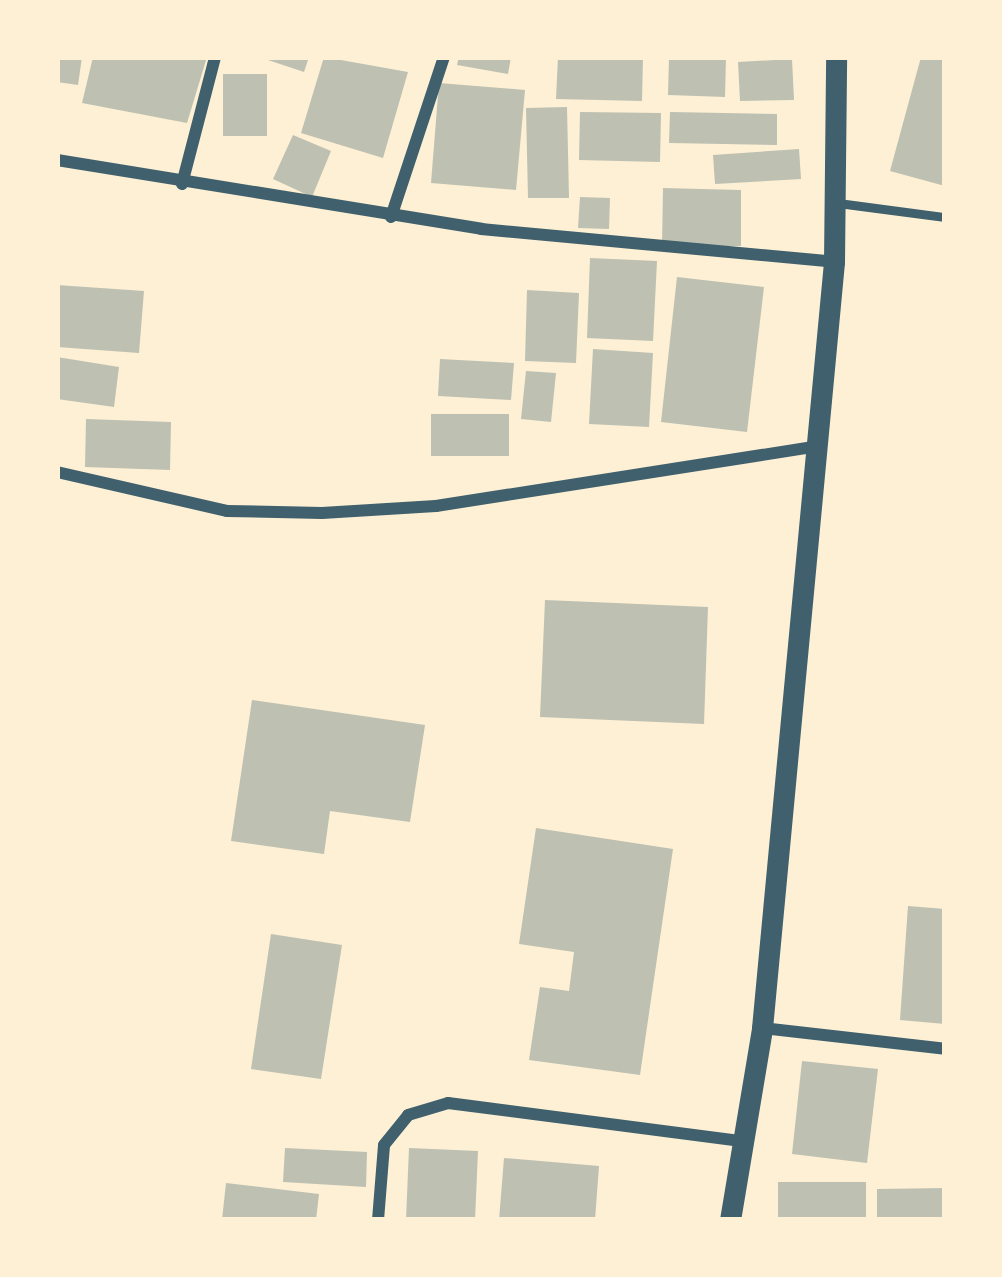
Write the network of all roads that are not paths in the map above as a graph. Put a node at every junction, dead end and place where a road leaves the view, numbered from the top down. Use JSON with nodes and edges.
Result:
{"nodes":[{"id":1,"x":214,"y":57,"type":"edge"},
{"id":2,"x":444,"y":57,"type":"edge"},
{"id":3,"x":836,"y":57,"type":"edge"},
{"id":4,"x":57,"y":160,"type":"edge"},
{"id":5,"x":182,"y":184,"type":"junction"},
{"id":6,"x":838,"y":203,"type":"junction"},
{"id":7,"x":391,"y":217,"type":"junction"},
{"id":8,"x":945,"y":217,"type":"edge"},
{"id":9,"x":834,"y":262,"type":"junction"},
{"id":10,"x":813,"y":447,"type":"junction"},
{"id":11,"x":57,"y":472,"type":"edge"},
{"id":12,"x":762,"y":1028,"type":"junction"},
{"id":13,"x":945,"y":1049,"type":"edge"},
{"id":14,"x":742,"y":1141,"type":"junction"},
{"id":15,"x":378,"y":1220,"type":"edge"},
{"id":16,"x":730,"y":1220,"type":"edge"}],
"edges":[{"from":1,"to":5,"type":"street"},
{"from":2,"to":7,"type":"street"},
{"from":3,"to":6,"type":"street"},
{"from":4,"to":5,"type":"street"},
{"from":5,"to":7,"type":"street"},
{"from":6,"to":8,"type":"lane"},
{"from":6,"to":9,"type":"street"},
{"from":7,"to":9,"type":"street"},
{"from":9,"to":10,"type":"street"},
{"from":10,"to":11,"type":"street"},
{"from":10,"to":12,"type":"street"},
{"from":12,"to":13,"type":"street"},
{"from":12,"to":14,"type":"street"},
{"from":14,"to":15,"type":"street"},
{"from":14,"to":16,"type":"street"}]}
